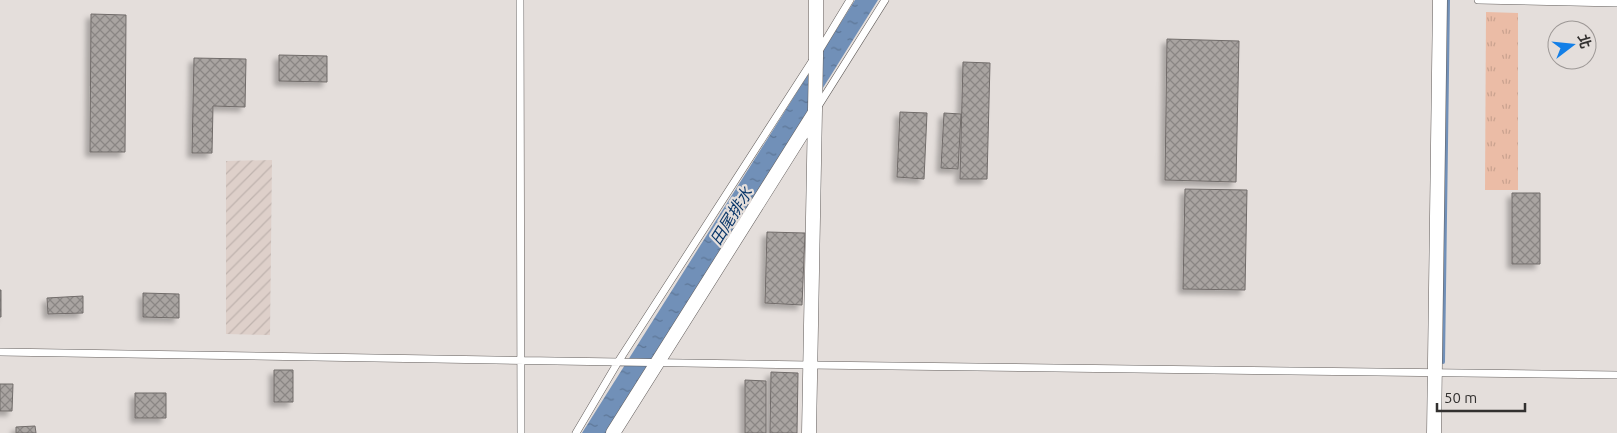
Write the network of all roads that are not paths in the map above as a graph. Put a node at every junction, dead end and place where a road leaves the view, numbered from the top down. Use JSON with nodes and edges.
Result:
{"nodes":[{"id":1,"x":520,"y":0,"type":"edge"},
{"id":2,"x":816,"y":0,"type":"edge"},
{"id":3,"x":850,"y":0,"type":"edge"},
{"id":4,"x":885,"y":0,"type":"edge"},
{"id":5,"x":1440,"y":0,"type":"edge"},
{"id":6,"x":1478,"y":0,"type":"edge"},
{"id":7,"x":1617,"y":3,"type":"edge"},
{"id":8,"x":816,"y":56,"type":"junction"},
{"id":9,"x":815,"y":112,"type":"junction"},
{"id":10,"x":0,"y":352,"type":"edge"},
{"id":11,"x":522,"y":361,"type":"junction"},
{"id":12,"x":618,"y":362,"type":"junction"},
{"id":13,"x":656,"y":363,"type":"junction"},
{"id":14,"x":810,"y":365,"type":"junction"},
{"id":15,"x":1434,"y":372,"type":"junction"},
{"id":16,"x":1617,"y":375,"type":"edge"},
{"id":17,"x":521,"y":433,"type":"edge"},
{"id":18,"x":576,"y":433,"type":"edge"},
{"id":19,"x":613,"y":433,"type":"edge"},
{"id":20,"x":809,"y":433,"type":"edge"},
{"id":21,"x":1434,"y":433,"type":"edge"}],
"edges":[{"from":1,"to":11,"type":"lane"},
{"from":2,"to":8,"type":"street"},
{"from":3,"to":8,"type":"lane"},
{"from":4,"to":9,"type":"lane"},
{"from":5,"to":15,"type":"street"},
{"from":6,"to":7,"type":"lane"},
{"from":8,"to":9,"type":"street"},
{"from":8,"to":12,"type":"lane"},
{"from":9,"to":13,"type":"street"},
{"from":9,"to":14,"type":"street"},
{"from":10,"to":11,"type":"lane"},
{"from":11,"to":12,"type":"lane"},
{"from":11,"to":17,"type":"lane"},
{"from":12,"to":13,"type":"lane"},
{"from":12,"to":18,"type":"lane"},
{"from":13,"to":14,"type":"lane"},
{"from":13,"to":19,"type":"street"},
{"from":14,"to":15,"type":"lane"},
{"from":14,"to":20,"type":"street"},
{"from":15,"to":16,"type":"lane"},
{"from":15,"to":21,"type":"street"}]}
